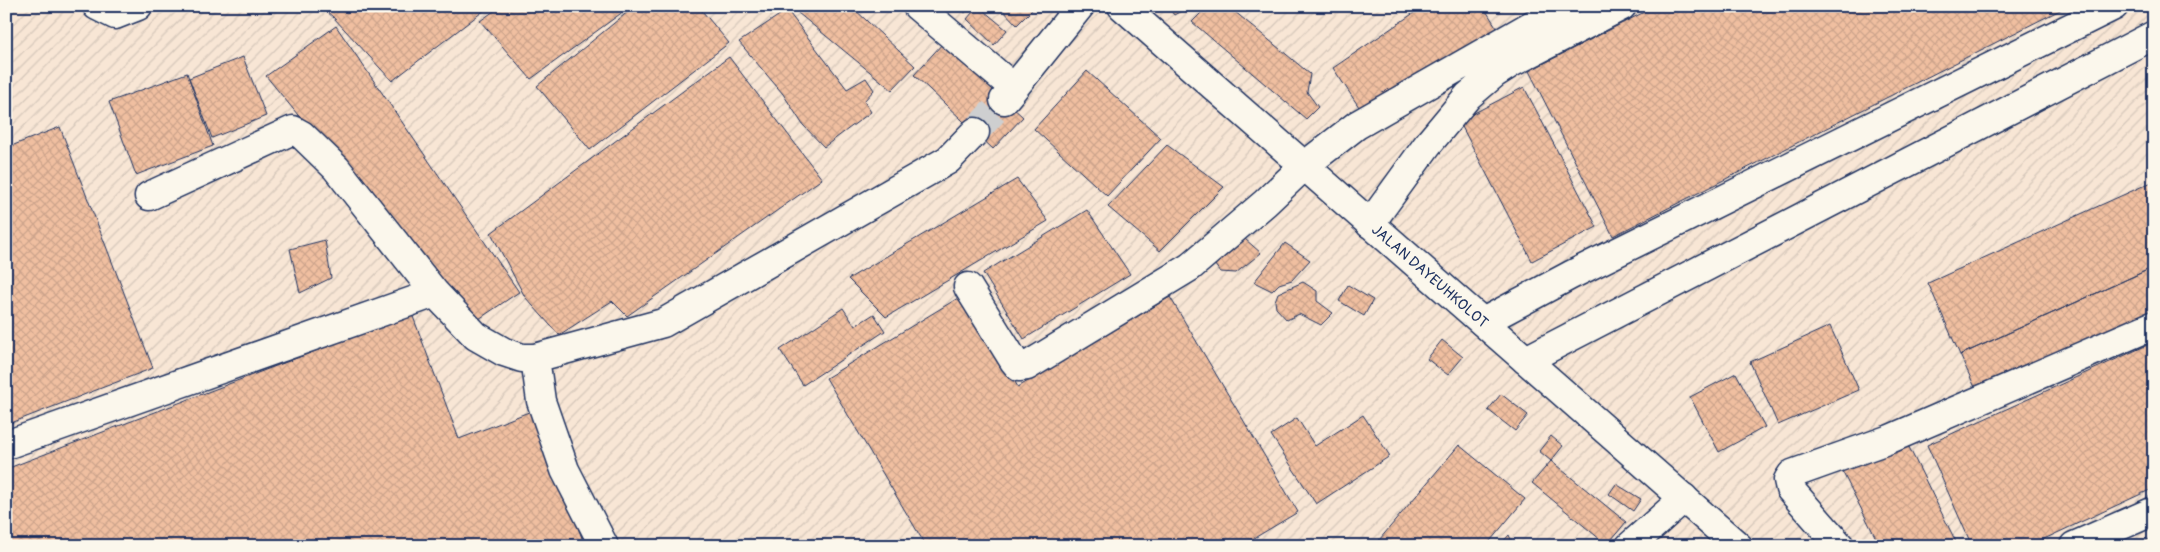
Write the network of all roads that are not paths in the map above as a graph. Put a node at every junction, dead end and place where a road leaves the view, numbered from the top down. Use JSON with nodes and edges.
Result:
{"nodes":[{"id":1,"x":97,"y":6,"type":"edge"},
{"id":2,"x":138,"y":6,"type":"edge"},
{"id":3,"x":917,"y":6,"type":"edge"},
{"id":4,"x":1080,"y":6,"type":"edge"},
{"id":5,"x":1122,"y":6,"type":"edge"},
{"id":6,"x":1565,"y":6,"type":"edge"},
{"id":7,"x":1622,"y":6,"type":"edge"},
{"id":8,"x":2114,"y":6,"type":"edge"},
{"id":9,"x":2154,"y":35,"type":"edge"},
{"id":10,"x":975,"y":132,"type":"tunnel mouth"},
{"id":11,"x":1304,"y":166,"type":"junction"},
{"id":12,"x":149,"y":196,"type":"dead end"},
{"id":13,"x":1370,"y":224,"type":"junction"},
{"id":14,"x":968,"y":287,"type":"dead end"},
{"id":15,"x":435,"y":292,"type":"junction"},
{"id":16,"x":1483,"y":322,"type":"junction"},
{"id":17,"x":2154,"y":325,"type":"edge"},
{"id":18,"x":535,"y":358,"type":"junction"},
{"id":19,"x":1526,"y":360,"type":"junction"},
{"id":20,"x":6,"y":445,"type":"edge"},
{"id":21,"x":1684,"y":498,"type":"junction"},
{"id":22,"x":2154,"y":511,"type":"edge"},
{"id":23,"x":604,"y":546,"type":"edge"},
{"id":24,"x":1630,"y":546,"type":"edge"},
{"id":25,"x":1738,"y":546,"type":"edge"},
{"id":26,"x":1840,"y":546,"type":"edge"},
{"id":27,"x":2074,"y":546,"type":"edge"}],
"edges":[{"from":1,"to":2,"type":"main road"},
{"from":3,"to":4,"type":"main road"},
{"from":5,"to":11,"type":"main road","name":"JALAN DAYEUHKOLOT"},
{"from":6,"to":11,"type":"main road"},
{"from":7,"to":13,"type":"main road"},
{"from":8,"to":16,"type":"main road"},
{"from":9,"to":19,"type":"main road"},
{"from":10,"to":18,"type":"main road"},
{"from":11,"to":13,"type":"main road","name":"JALAN DAYEUHKOLOT"},
{"from":11,"to":14,"type":"main road"},
{"from":12,"to":15,"type":"main road"},
{"from":13,"to":16,"type":"main road","name":"JALAN DAYEUHKOLOT"},
{"from":15,"to":18,"type":"main road"},
{"from":15,"to":20,"type":"main road"},
{"from":16,"to":19,"type":"main road","name":"JALAN DAYEUHKOLOT"},
{"from":17,"to":26,"type":"main road"},
{"from":18,"to":23,"type":"main road"},
{"from":19,"to":21,"type":"main road","name":"JALAN DAYEUHKOLOT"},
{"from":21,"to":24,"type":"main road"},
{"from":21,"to":25,"type":"main road","name":"JALAN DAYEUHKOLOT"},
{"from":22,"to":27,"type":"main road"}]}
